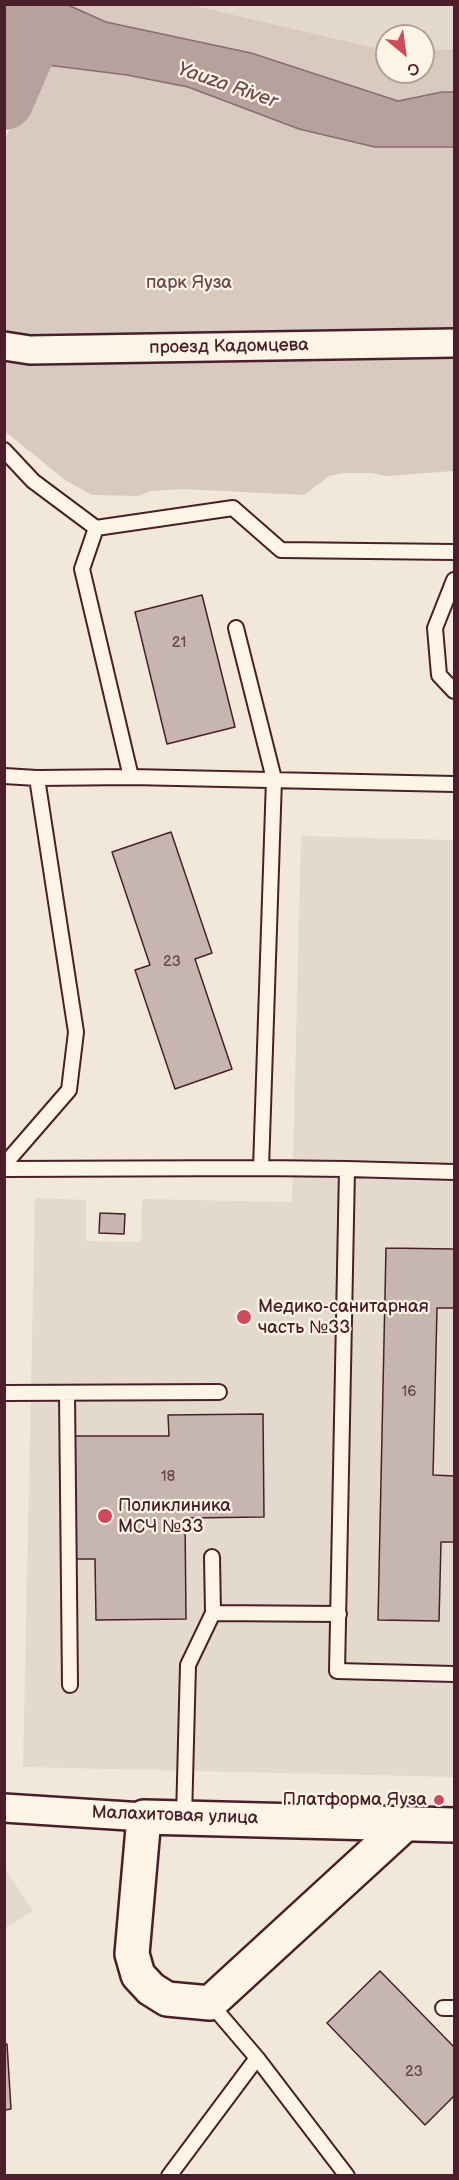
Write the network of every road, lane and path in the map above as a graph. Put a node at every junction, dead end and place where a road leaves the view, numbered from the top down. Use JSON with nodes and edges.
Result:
{"nodes":[{"id":1,"x":454,"y":343,"type":"edge"},
{"id":2,"x":4,"y":346,"type":"edge"},
{"id":3,"x":4,"y":450,"type":"edge"},
{"id":4,"x":96,"y":528,"type":"junction"},
{"id":5,"x":454,"y":552,"type":"edge"},
{"id":6,"x":454,"y":580,"type":"edge"},
{"id":7,"x":236,"y":628,"type":"dead end"},
{"id":8,"x":454,"y":691,"type":"edge"},
{"id":9,"x":4,"y":776,"type":"edge"},
{"id":10,"x":131,"y":777,"type":"junction"},
{"id":11,"x":37,"y":778,"type":"junction"},
{"id":12,"x":274,"y":779,"type":"junction"},
{"id":13,"x":454,"y":784,"type":"edge"},
{"id":14,"x":4,"y":1165,"type":"edge"},
{"id":15,"x":261,"y":1168,"type":"junction"},
{"id":16,"x":4,"y":1169,"type":"edge"},
{"id":17,"x":347,"y":1169,"type":"junction"},
{"id":18,"x":454,"y":1172,"type":"edge"},
{"id":19,"x":219,"y":1392,"type":"dead end"},
{"id":20,"x":4,"y":1393,"type":"edge"},
{"id":21,"x":67,"y":1394,"type":"junction"},
{"id":22,"x":212,"y":1557,"type":"dead end"},
{"id":23,"x":213,"y":1613,"type":"junction"},
{"id":24,"x":339,"y":1614,"type":"junction"},
{"id":25,"x":454,"y":1674,"type":"edge"},
{"id":26,"x":70,"y":1685,"type":"dead end"},
{"id":27,"x":4,"y":1808,"type":"edge"},
{"id":28,"x":144,"y":1817,"type":"junction"},
{"id":29,"x":184,"y":1818,"type":"junction"},
{"id":30,"x":405,"y":1824,"type":"junction"},
{"id":31,"x":454,"y":1825,"type":"edge"},
{"id":32,"x":210,"y":2003,"type":"junction"},
{"id":33,"x":257,"y":2058,"type":"junction"},
{"id":34,"x":170,"y":2175,"type":"edge"},
{"id":35,"x":347,"y":2175,"type":"edge"}],
"edges":[{"from":1,"to":2,"type":"street","name":"проезд Кадомцева"},
{"from":3,"to":4,"type":"lane"},
{"from":4,"to":5,"type":"lane"},
{"from":4,"to":10,"type":"lane"},
{"from":6,"to":8,"type":"lane"},
{"from":7,"to":12,"type":"lane"},
{"from":9,"to":11,"type":"lane"},
{"from":10,"to":11,"type":"lane"},
{"from":10,"to":12,"type":"lane"},
{"from":11,"to":14,"type":"lane"},
{"from":12,"to":13,"type":"lane"},
{"from":12,"to":15,"type":"lane"},
{"from":15,"to":16,"type":"lane"},
{"from":15,"to":17,"type":"lane"},
{"from":17,"to":18,"type":"lane"},
{"from":17,"to":24,"type":"lane"},
{"from":19,"to":21,"type":"lane"},
{"from":20,"to":21,"type":"lane"},
{"from":21,"to":26,"type":"lane"},
{"from":22,"to":23,"type":"lane"},
{"from":23,"to":24,"type":"lane"},
{"from":23,"to":29,"type":"lane"},
{"from":24,"to":25,"type":"lane"},
{"from":27,"to":28,"type":"street","name":"Малахитовая улица"},
{"from":28,"to":29,"type":"street","name":"Малахитовая улица"},
{"from":28,"to":32,"type":"street"},
{"from":29,"to":30,"type":"street","name":"Малахитовая улица"},
{"from":30,"to":31,"type":"street","name":"Малахитовая улица"},
{"from":30,"to":32,"type":"street"},
{"from":32,"to":33,"type":"lane"},
{"from":33,"to":34,"type":"lane"},
{"from":33,"to":35,"type":"lane"}]}
